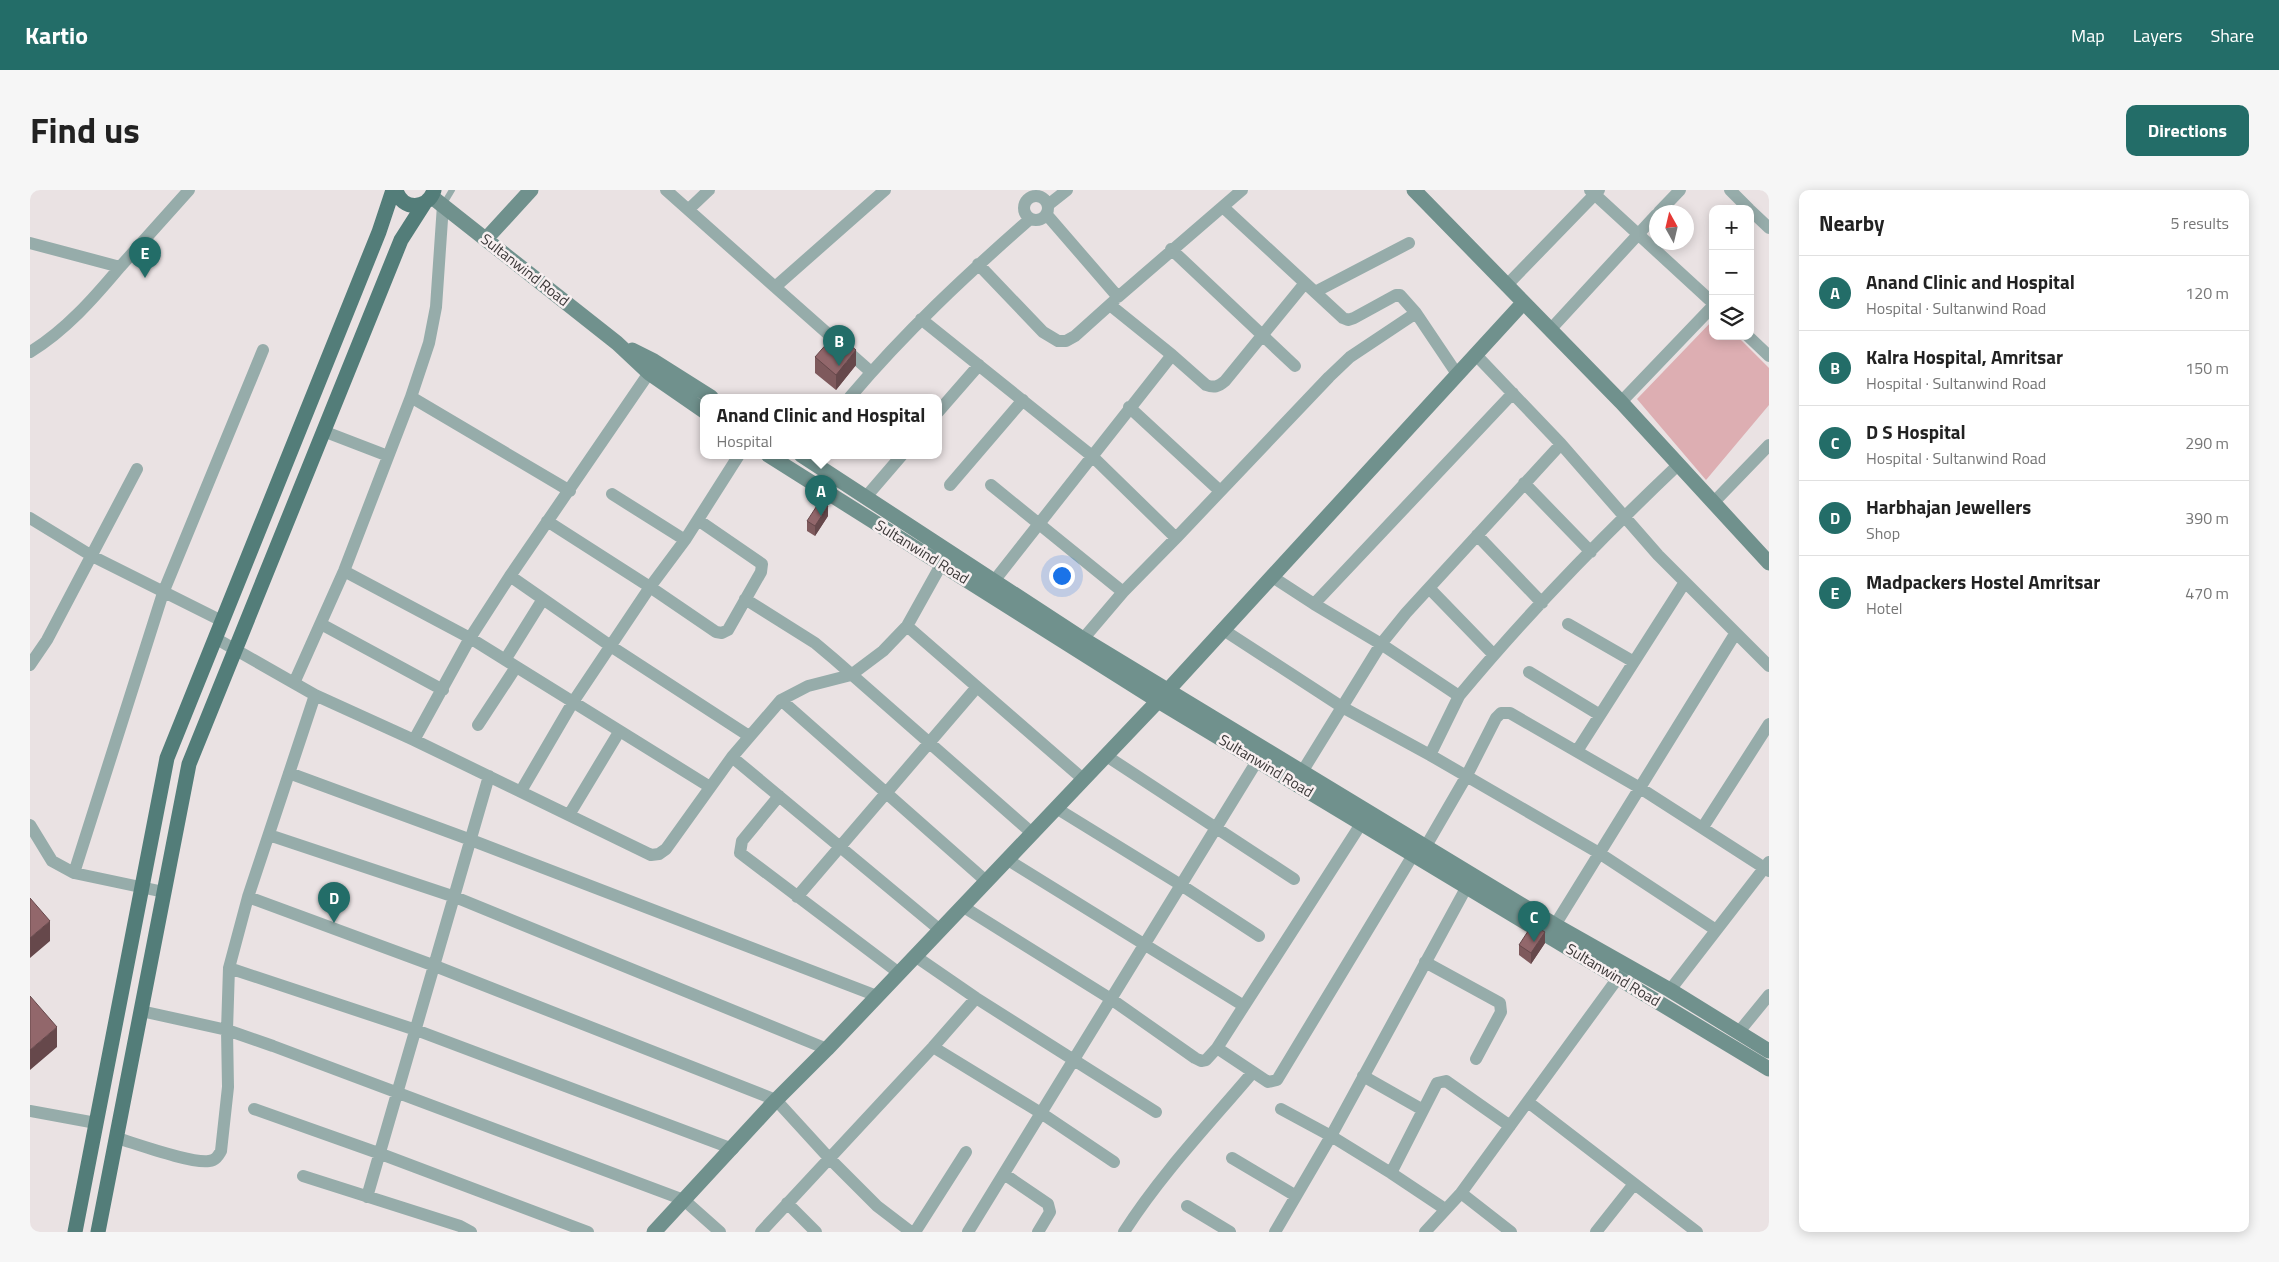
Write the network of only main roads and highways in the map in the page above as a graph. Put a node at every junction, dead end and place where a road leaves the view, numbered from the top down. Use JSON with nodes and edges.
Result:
{"nodes":[{"id":1,"x":395,"y":190,"type":"edge"},
{"id":2,"x":531,"y":190,"type":"edge"},
{"id":3,"x":1414,"y":190,"type":"edge"},
{"id":4,"x":433,"y":199,"type":"edge"},
{"id":5,"x":486,"y":239,"type":"junction"},
{"id":6,"x":1523,"y":303,"type":"junction"},
{"id":7,"x":617,"y":343,"type":"junction"},
{"id":8,"x":706,"y":394,"type":"edge"},
{"id":9,"x":700,"y":408,"type":"edge"},
{"id":10,"x":774,"y":459,"type":"edge"},
{"id":11,"x":807,"y":459,"type":"edge"},
{"id":12,"x":945,"y":558,"type":"junction"},
{"id":13,"x":1769,"y":564,"type":"edge"},
{"id":14,"x":1162,"y":696,"type":"junction"},
{"id":15,"x":1470,"y":881,"type":"junction"},
{"id":16,"x":1769,"y":1051,"type":"edge"},
{"id":17,"x":1769,"y":1069,"type":"edge"},
{"id":18,"x":106,"y":1074,"type":"junction"},
{"id":19,"x":128,"y":1078,"type":"junction"},
{"id":20,"x":75,"y":1232,"type":"edge"},
{"id":21,"x":98,"y":1232,"type":"edge"},
{"id":22,"x":654,"y":1232,"type":"edge"}],
"edges":[{"from":1,"to":4,"type":"main road"},
{"from":1,"to":18,"type":"main road"},
{"from":2,"to":5,"type":"main road"},
{"from":3,"to":6,"type":"main road"},
{"from":4,"to":5,"type":"main road","name":"Sultanwind Road"},
{"from":4,"to":19,"type":"main road"},
{"from":5,"to":7,"type":"main road","name":"Sultanwind Road"},
{"from":6,"to":13,"type":"main road"},
{"from":6,"to":14,"type":"main road"},
{"from":7,"to":8,"type":"main road","name":"Sultanwind Road"},
{"from":7,"to":9,"type":"main road","name":"Sultanwind Road"},
{"from":10,"to":12,"type":"main road","name":"Sultanwind Road"},
{"from":11,"to":12,"type":"main road","name":"Sultanwind Road"},
{"from":12,"to":14,"type":"main road","name":"Sultanwind Road"},
{"from":12,"to":14,"type":"main road","name":"Sultanwind Road"},
{"from":14,"to":15,"type":"main road","name":"Sultanwind Road"},
{"from":14,"to":15,"type":"main road","name":"Sultanwind Road"},
{"from":14,"to":22,"type":"main road"},
{"from":15,"to":16,"type":"main road"},
{"from":15,"to":17,"type":"main road","name":"Sultanwind Road"},
{"from":18,"to":19,"type":"main road"},
{"from":18,"to":20,"type":"main road"},
{"from":19,"to":21,"type":"main road"}]}
